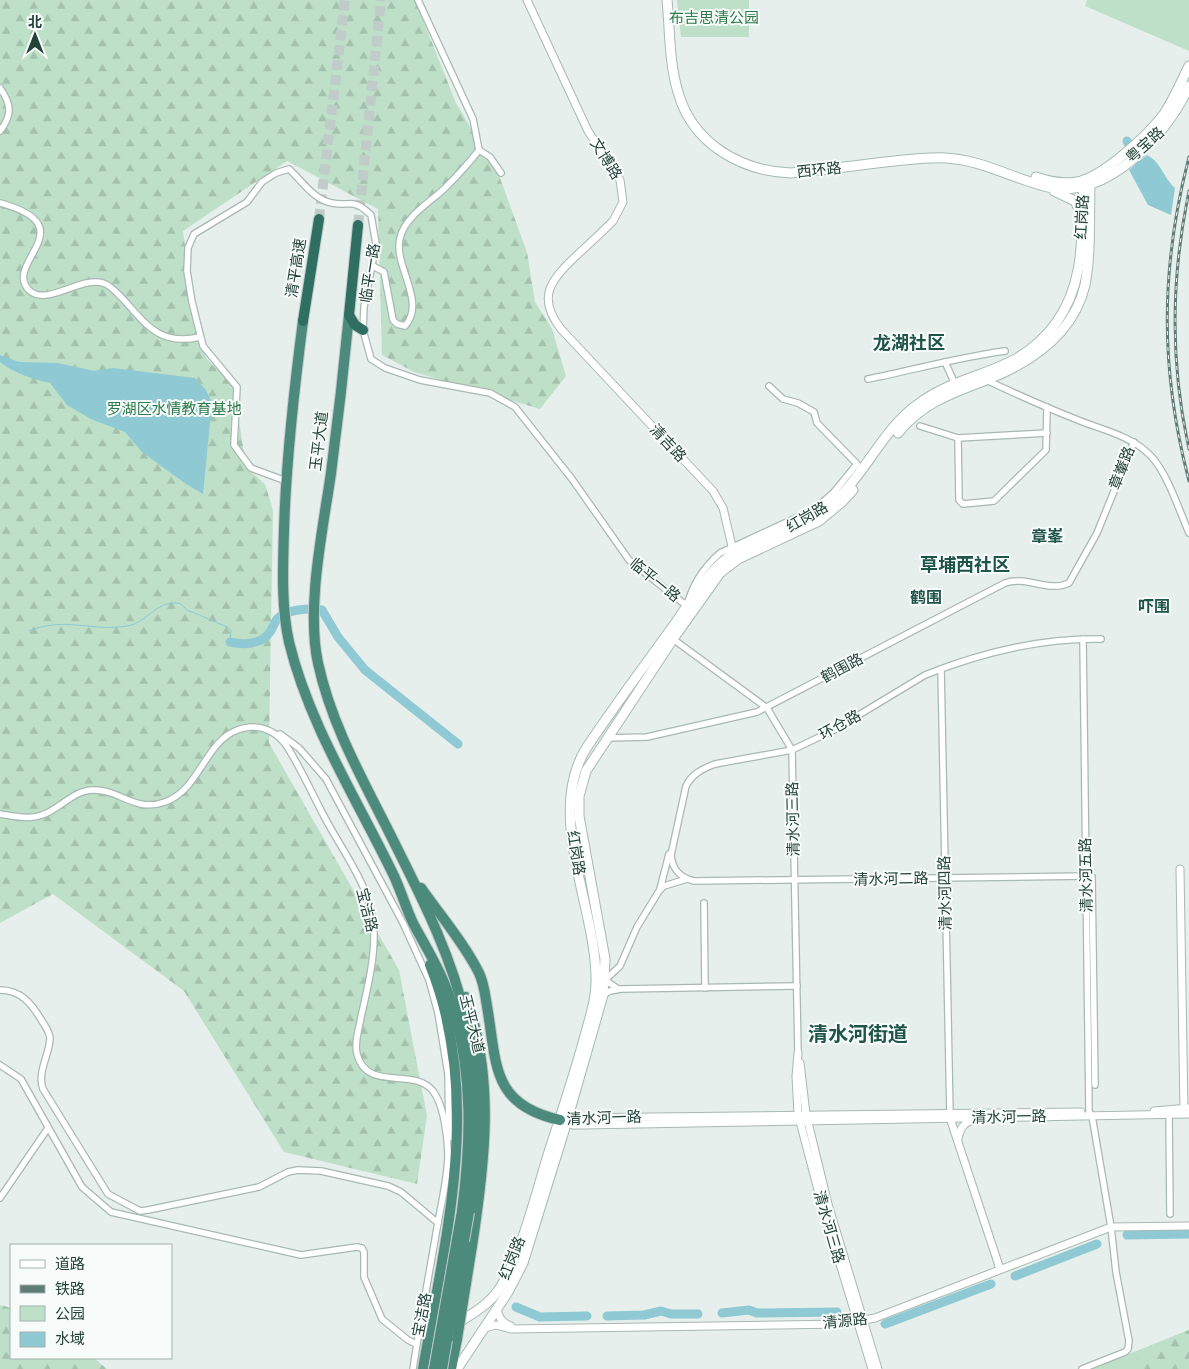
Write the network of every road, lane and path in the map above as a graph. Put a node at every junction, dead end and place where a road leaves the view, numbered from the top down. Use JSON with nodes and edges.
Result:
{"nodes":[{"id":1,"x":418,"y":0,"type":"edge"},
{"id":2,"x":527,"y":0,"type":"edge"},
{"id":3,"x":667,"y":0,"type":"edge"},
{"id":4,"x":673,"y":0,"type":"edge"},
{"id":5,"x":1189,"y":66,"type":"edge"},
{"id":6,"x":1189,"y":86,"type":"edge"},
{"id":7,"x":0,"y":88,"type":"edge"},
{"id":8,"x":0,"y":131,"type":"edge"},
{"id":9,"x":1140,"y":146,"type":"junction"},
{"id":10,"x":479,"y":150,"type":"junction"},
{"id":11,"x":501,"y":173,"type":"dead end"},
{"id":12,"x":1086,"y":185,"type":"junction"},
{"id":13,"x":1042,"y":186,"type":"junction"},
{"id":14,"x":0,"y":204,"type":"edge"},
{"id":15,"x":1082,"y":217,"type":"junction"},
{"id":16,"x":319,"y":219,"type":"tunnel mouth"},
{"id":17,"x":358,"y":225,"type":"tunnel mouth"},
{"id":18,"x":373,"y":266,"type":"junction"},
{"id":19,"x":349,"y":315,"type":"junction"},
{"id":20,"x":303,"y":321,"type":"joint"},
{"id":21,"x":363,"y":330,"type":"junction"},
{"id":22,"x":200,"y":337,"type":"junction"},
{"id":23,"x":346,"y":344,"type":"junction"},
{"id":24,"x":583,"y":351,"type":"joint"},
{"id":25,"x":1005,"y":351,"type":"dead end"},
{"id":26,"x":946,"y":362,"type":"junction"},
{"id":27,"x":868,"y":379,"type":"dead end"},
{"id":28,"x":986,"y":380,"type":"junction"},
{"id":29,"x":955,"y":384,"type":"junction"},
{"id":30,"x":769,"y":386,"type":"dead end"},
{"id":31,"x":1047,"y":407,"type":"junction"},
{"id":32,"x":920,"y":426,"type":"dead end"},
{"id":33,"x":1047,"y":433,"type":"junction"},
{"id":34,"x":958,"y":438,"type":"junction"},
{"id":35,"x":1134,"y":442,"type":"junction"},
{"id":36,"x":286,"y":481,"type":"junction"},
{"id":37,"x":1189,"y":533,"type":"edge"},
{"id":38,"x":732,"y":546,"type":"junction"},
{"id":39,"x":1069,"y":583,"type":"joint"},
{"id":40,"x":687,"y":606,"type":"junction"},
{"id":41,"x":673,"y":639,"type":"junction"},
{"id":42,"x":1083,"y":639,"type":"junction"},
{"id":43,"x":1101,"y":639,"type":"dead end"},
{"id":44,"x":941,"y":669,"type":"junction"},
{"id":45,"x":767,"y":708,"type":"junction"},
{"id":46,"x":606,"y":720,"type":"junction"},
{"id":47,"x":614,"y":728,"type":"junction"},
{"id":48,"x":269,"y":730,"type":"junction"},
{"id":49,"x":607,"y":738,"type":"junction"},
{"id":50,"x":792,"y":750,"type":"junction"},
{"id":51,"x":0,"y":814,"type":"edge"},
{"id":52,"x":673,"y":840,"type":"junction"},
{"id":53,"x":394,"y":843,"type":"junction"},
{"id":54,"x":1180,"y":869,"type":"dead end"},
{"id":55,"x":1089,"y":877,"type":"junction"},
{"id":56,"x":945,"y":878,"type":"junction"},
{"id":57,"x":687,"y":879,"type":"junction"},
{"id":58,"x":794,"y":880,"type":"junction"},
{"id":59,"x":420,"y":886,"type":"junction"},
{"id":60,"x":659,"y":891,"type":"junction"},
{"id":61,"x":704,"y":903,"type":"dead end"},
{"id":62,"x":413,"y":923,"type":"junction"},
{"id":63,"x":605,"y":980,"type":"junction"},
{"id":64,"x":797,"y":986,"type":"junction"},
{"id":65,"x":705,"y":988,"type":"junction"},
{"id":66,"x":621,"y":989,"type":"junction"},
{"id":67,"x":0,"y":990,"type":"edge"},
{"id":68,"x":603,"y":995,"type":"junction"},
{"id":69,"x":798,"y":1053,"type":"joint"},
{"id":70,"x":0,"y":1065,"type":"edge"},
{"id":71,"x":1095,"y":1085,"type":"dead end"},
{"id":72,"x":1187,"y":1111,"type":"edge"},
{"id":73,"x":1169,"y":1112,"type":"junction"},
{"id":74,"x":1091,"y":1114,"type":"junction"},
{"id":75,"x":950,"y":1115,"type":"junction"},
{"id":76,"x":803,"y":1117,"type":"junction"},
{"id":77,"x":980,"y":1118,"type":"junction"},
{"id":78,"x":565,"y":1120,"type":"junction"},
{"id":79,"x":48,"y":1128,"type":"junction"},
{"id":80,"x":959,"y":1144,"type":"junction"},
{"id":81,"x":448,"y":1152,"type":"junction"},
{"id":82,"x":1,"y":1196,"type":"edge"},
{"id":83,"x":466,"y":1211,"type":"junction"},
{"id":84,"x":1170,"y":1214,"type":"dead end"},
{"id":85,"x":438,"y":1223,"type":"junction"},
{"id":86,"x":1111,"y":1225,"type":"junction"},
{"id":87,"x":1189,"y":1225,"type":"edge"},
{"id":88,"x":1000,"y":1268,"type":"junction"},
{"id":89,"x":497,"y":1309,"type":"junction"},
{"id":90,"x":860,"y":1319,"type":"junction"},
{"id":91,"x":484,"y":1328,"type":"junction"},
{"id":92,"x":416,"y":1344,"type":"junction"},
{"id":93,"x":413,"y":1369,"type":"edge"},
{"id":94,"x":423,"y":1369,"type":"edge"},
{"id":95,"x":427,"y":1369,"type":"edge"},
{"id":96,"x":434,"y":1369,"type":"edge"},
{"id":97,"x":442,"y":1369,"type":"edge"},
{"id":98,"x":451,"y":1369,"type":"edge"},
{"id":99,"x":457,"y":1369,"type":"edge"},
{"id":100,"x":872,"y":1369,"type":"edge"},
{"id":101,"x":878,"y":1369,"type":"edge"},
{"id":102,"x":1082,"y":1369,"type":"edge"}],
"edges":[{"from":1,"to":10,"type":"street"},
{"from":2,"to":24,"type":"street","name":"文博路"},
{"from":3,"to":13,"type":"main road","name":"西环路"},
{"from":4,"to":12,"type":"main road","name":"西环路"},
{"from":5,"to":9,"type":"main road","name":"粤宝路"},
{"from":6,"to":9,"type":"main road","name":"粤宝路"},
{"from":7,"to":8,"type":"street"},
{"from":9,"to":12,"type":"main road","name":"粤宝路"},
{"from":10,"to":11,"type":"street"},
{"from":10,"to":18,"type":"street"},
{"from":12,"to":13,"type":"main road","name":"西环路"},
{"from":12,"to":15,"type":"main road","name":"红岗路"},
{"from":12,"to":28,"type":"main road","name":"红岗路"},
{"from":13,"to":15,"type":"main road"},
{"from":14,"to":22,"type":"street"},
{"from":15,"to":29,"type":"main road","name":"红岗路"},
{"from":16,"to":20,"type":"highway","name":"清平高速"},
{"from":17,"to":19,"type":"highway"},
{"from":18,"to":21,"type":"street","name":"临平一路"},
{"from":18,"to":22,"type":"street","name":"临平一路"},
{"from":19,"to":21,"type":"highway"},
{"from":19,"to":23,"type":"highway","name":"玉平大道"},
{"from":20,"to":36,"type":"highway","name":"玉平大道"},
{"from":21,"to":23,"type":"highway"},
{"from":21,"to":40,"type":"street","name":"临平一路"},
{"from":22,"to":36,"type":"street","name":"临平一路"},
{"from":23,"to":53,"type":"highway","name":"玉平大道"},
{"from":24,"to":38,"type":"street","name":"清吉路"},
{"from":25,"to":26,"type":"street"},
{"from":26,"to":27,"type":"street"},
{"from":26,"to":29,"type":"street"},
{"from":28,"to":31,"type":"street","name":"章輋路"},
{"from":28,"to":41,"type":"main road","name":"红岗路"},
{"from":29,"to":40,"type":"main road","name":"红岗路"},
{"from":30,"to":38,"type":"street"},
{"from":31,"to":33,"type":"street"},
{"from":31,"to":35,"type":"street","name":"章輋路"},
{"from":32,"to":34,"type":"street"},
{"from":33,"to":34,"type":"street"},
{"from":33,"to":34,"type":"street"},
{"from":35,"to":37,"type":"street"},
{"from":35,"to":39,"type":"street","name":"章輋路"},
{"from":36,"to":62,"type":"highway","name":"玉平大道"},
{"from":38,"to":40,"type":"street"},
{"from":39,"to":45,"type":"street","name":"鹤围路"},
{"from":40,"to":46,"type":"main road","name":"红岗路"},
{"from":41,"to":45,"type":"street","name":"清水河三路"},
{"from":41,"to":47,"type":"main road","name":"红岗路"},
{"from":42,"to":43,"type":"street","name":"环仓路"},
{"from":42,"to":44,"type":"street","name":"环仓路"},
{"from":42,"to":55,"type":"street","name":"清水河五路"},
{"from":44,"to":50,"type":"street","name":"环仓路"},
{"from":44,"to":56,"type":"street","name":"清水河四路"},
{"from":45,"to":49,"type":"street","name":"鹤围路"},
{"from":45,"to":50,"type":"street","name":"清水河三路"},
{"from":46,"to":47,"type":"main road"},
{"from":46,"to":78,"type":"main road","name":"红岗路"},
{"from":47,"to":49,"type":"main road","name":"红岗路"},
{"from":48,"to":51,"type":"street"},
{"from":48,"to":81,"type":"street"},
{"from":48,"to":81,"type":"street","name":"宝洁路"},
{"from":49,"to":63,"type":"main road","name":"红岗路"},
{"from":50,"to":52,"type":"street","name":"环仓路"},
{"from":50,"to":58,"type":"street","name":"清水河三路"},
{"from":52,"to":57,"type":"street","name":"环仓路"},
{"from":52,"to":60,"type":"street"},
{"from":53,"to":59,"type":"highway"},
{"from":53,"to":83,"type":"highway","name":"玉平大道"},
{"from":54,"to":72,"type":"street"},
{"from":55,"to":56,"type":"street","name":"清水河二路"},
{"from":55,"to":71,"type":"street"},
{"from":55,"to":74,"type":"street","name":"清水河五路"},
{"from":56,"to":58,"type":"street","name":"清水河二路"},
{"from":56,"to":75,"type":"street","name":"清水河四路"},
{"from":57,"to":58,"type":"street","name":"清水河二路"},
{"from":57,"to":60,"type":"street"},
{"from":58,"to":64,"type":"street","name":"清水河三路"},
{"from":59,"to":78,"type":"highway"},
{"from":59,"to":98,"type":"highway","bridge":true},
{"from":60,"to":63,"type":"street"},
{"from":61,"to":65,"type":"street"},
{"from":62,"to":83,"type":"highway","name":"玉平大道"},
{"from":62,"to":94,"type":"highway"},
{"from":63,"to":66,"type":"street"},
{"from":63,"to":68,"type":"main road","name":"红岗路"},
{"from":64,"to":65,"type":"street"},
{"from":64,"to":69,"type":"street","name":"清水河三路"},
{"from":65,"to":66,"type":"street"},
{"from":66,"to":68,"type":"street"},
{"from":67,"to":85,"type":"street"},
{"from":68,"to":78,"type":"main road","name":"红岗路"},
{"from":69,"to":76,"type":"street","name":"清水河三路"},
{"from":70,"to":79,"type":"street"},
{"from":72,"to":73,"type":"street","name":"清水河一路"},
{"from":73,"to":74,"type":"street","name":"清水河一路"},
{"from":73,"to":84,"type":"street"},
{"from":74,"to":75,"type":"street","name":"清水河一路"},
{"from":74,"to":77,"type":"street","name":"清水河一路"},
{"from":74,"to":86,"type":"street","name":"清水河五路"},
{"from":75,"to":76,"type":"street","name":"清水河一路"},
{"from":75,"to":77,"type":"street","name":"清水河一路"},
{"from":75,"to":80,"type":"street"},
{"from":76,"to":78,"type":"street","name":"清水河一路"},
{"from":76,"to":90,"type":"street","name":"清水河三路"},
{"from":77,"to":80,"type":"street"},
{"from":78,"to":89,"type":"main road","name":"红岗路"},
{"from":78,"to":95,"type":"main road","name":"红岗路"},
{"from":79,"to":82,"type":"street"},
{"from":79,"to":92,"type":"street"},
{"from":80,"to":88,"type":"street"},
{"from":81,"to":85,"type":"street","name":"宝洁路"},
{"from":83,"to":96,"type":"highway","name":"玉平大道","bridge":true},
{"from":83,"to":97,"type":"highway","name":"玉平大道","bridge":true},
{"from":85,"to":92,"type":"street","name":"宝洁路"},
{"from":86,"to":87,"type":"street","name":"清源路"},
{"from":86,"to":88,"type":"street","name":"清源路"},
{"from":86,"to":102,"type":"street","name":"清水河五路"},
{"from":88,"to":90,"type":"street","name":"清源路"},
{"from":89,"to":90,"type":"street","name":"清源路"},
{"from":89,"to":91,"type":"main road","name":"红岗路"},
{"from":90,"to":91,"type":"street","name":"清源路"},
{"from":90,"to":100,"type":"street","name":"清水河三路"},
{"from":90,"to":101,"type":"street","name":"清水河三路"},
{"from":91,"to":99,"type":"main road","name":"红岗路"},
{"from":92,"to":93,"type":"street","name":"宝洁路"}]}
